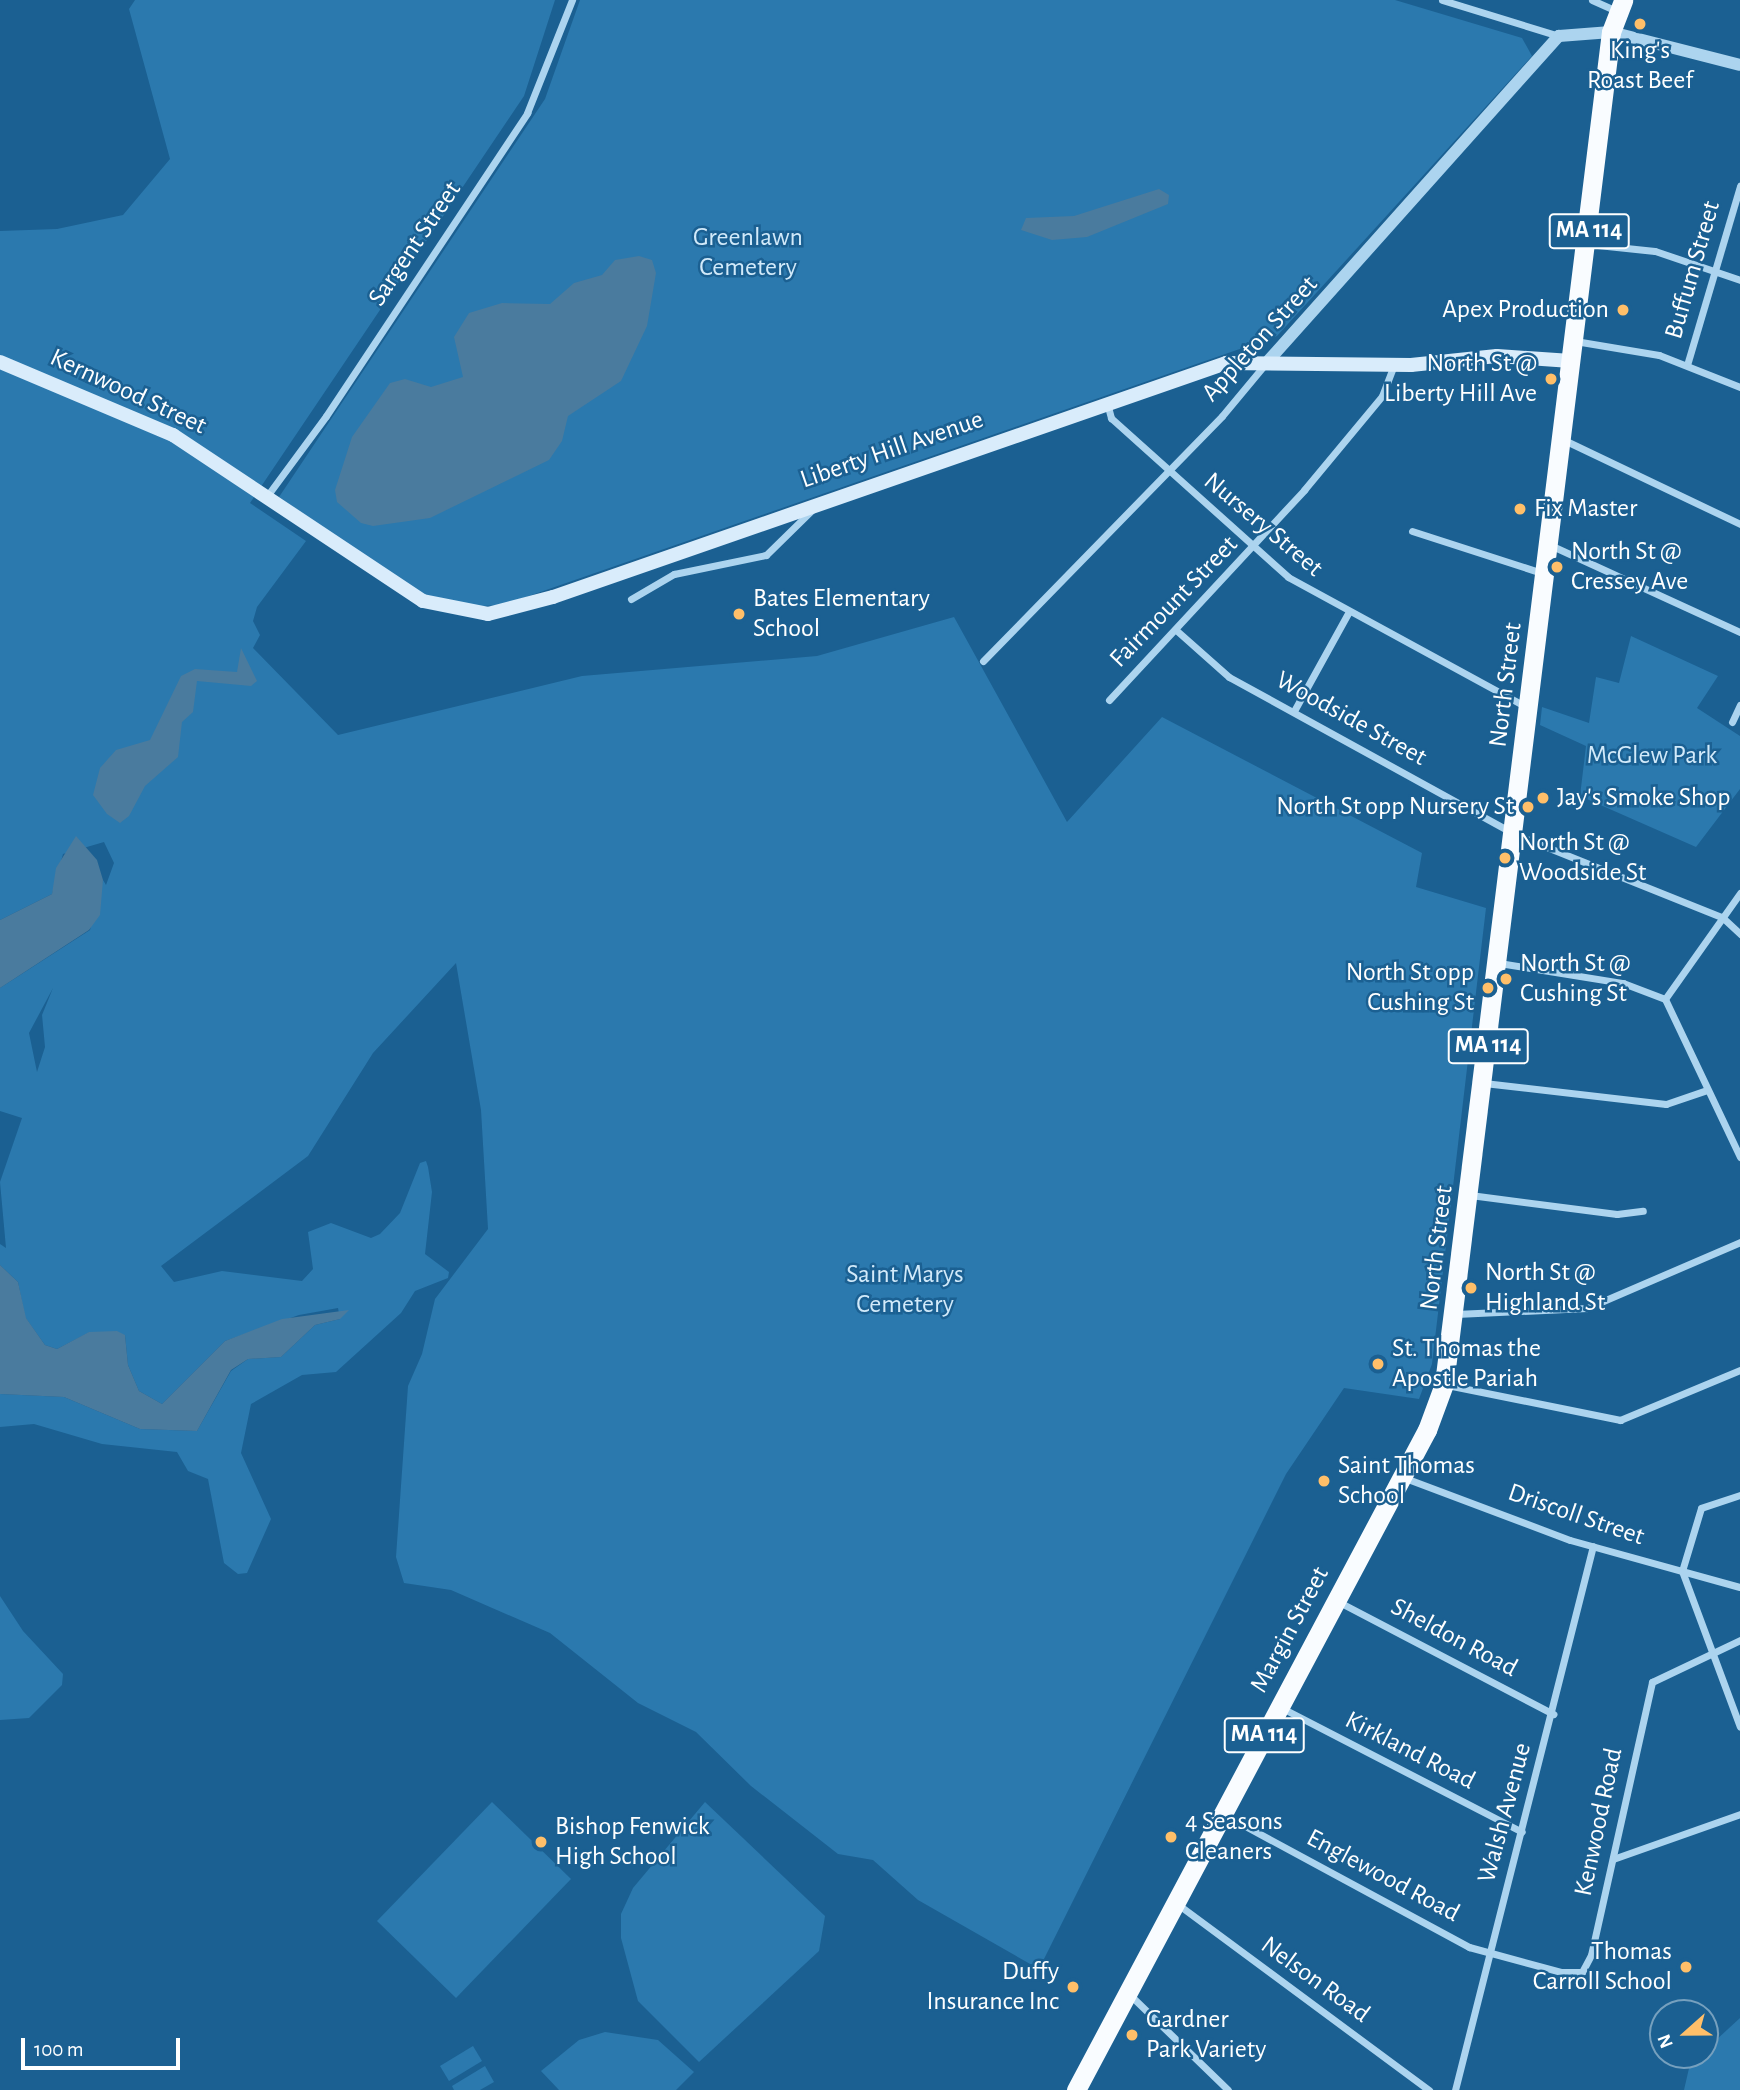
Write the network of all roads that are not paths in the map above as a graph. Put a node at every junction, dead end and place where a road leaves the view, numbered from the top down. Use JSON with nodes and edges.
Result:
{"nodes":[{"id":1,"x":572,"y":0,"type":"edge"},
{"id":2,"x":1442,"y":0,"type":"edge"},
{"id":3,"x":1592,"y":0,"type":"edge"},
{"id":4,"x":1621,"y":6,"type":"edge"},
{"id":5,"x":1611,"y":32,"type":"junction"},
{"id":6,"x":1559,"y":36,"type":"junction"},
{"id":7,"x":1740,"y":65,"type":"edge"},
{"id":8,"x":1740,"y":186,"type":"edge"},
{"id":9,"x":1587,"y":244,"type":"junction"},
{"id":10,"x":1715,"y":271,"type":"junction"},
{"id":11,"x":1740,"y":280,"type":"edge"},
{"id":12,"x":1574,"y":341,"type":"junction"},
{"id":13,"x":1269,"y":360,"type":"junction"},
{"id":14,"x":1571,"y":361,"type":"junction"},
{"id":15,"x":0,"y":362,"type":"edge"},
{"id":16,"x":1394,"y":365,"type":"junction"},
{"id":17,"x":1687,"y":365,"type":"junction"},
{"id":18,"x":1740,"y":387,"type":"edge"},
{"id":19,"x":1106,"y":402,"type":"junction"},
{"id":20,"x":1562,"y":440,"type":"junction"},
{"id":21,"x":1169,"y":473,"type":"junction"},
{"id":22,"x":267,"y":496,"type":"junction"},
{"id":23,"x":816,"y":501,"type":"junction"},
{"id":24,"x":1740,"y":524,"type":"edge"},
{"id":25,"x":1412,"y":531,"type":"dead end"},
{"id":26,"x":1549,"y":545,"type":"junction"},
{"id":27,"x":1255,"y":547,"type":"junction"},
{"id":28,"x":1546,"y":575,"type":"junction"},
{"id":29,"x":631,"y":599,"type":"dead end"},
{"id":30,"x":1348,"y":613,"type":"junction"},
{"id":31,"x":1176,"y":630,"type":"junction"},
{"id":32,"x":1740,"y":632,"type":"edge"},
{"id":33,"x":983,"y":661,"type":"dead end"},
{"id":34,"x":1109,"y":700,"type":"dead end"},
{"id":35,"x":1740,"y":705,"type":"edge"},
{"id":36,"x":1529,"y":707,"type":"junction"},
{"id":37,"x":1294,"y":711,"type":"junction"},
{"id":38,"x":1731,"y":722,"type":"dead end"},
{"id":39,"x":1514,"y":834,"type":"junction"},
{"id":40,"x":1740,"y":893,"type":"edge"},
{"id":41,"x":1723,"y":917,"type":"junction"},
{"id":42,"x":1740,"y":934,"type":"edge"},
{"id":43,"x":1498,"y":963,"type":"junction"},
{"id":44,"x":1665,"y":999,"type":"junction"},
{"id":45,"x":1483,"y":1083,"type":"junction"},
{"id":46,"x":1707,"y":1090,"type":"junction"},
{"id":47,"x":1740,"y":1157,"type":"edge"},
{"id":48,"x":1470,"y":1195,"type":"junction"},
{"id":49,"x":1643,"y":1211,"type":"dead end"},
{"id":50,"x":1740,"y":1242,"type":"edge"},
{"id":51,"x":1456,"y":1314,"type":"junction"},
{"id":52,"x":1740,"y":1370,"type":"edge"},
{"id":53,"x":1445,"y":1381,"type":"junction"},
{"id":54,"x":1401,"y":1476,"type":"junction"},
{"id":55,"x":1740,"y":1495,"type":"edge"},
{"id":56,"x":1593,"y":1546,"type":"junction"},
{"id":57,"x":1682,"y":1571,"type":"junction"},
{"id":58,"x":1740,"y":1587,"type":"edge"},
{"id":59,"x":1336,"y":1601,"type":"junction"},
{"id":60,"x":1740,"y":1640,"type":"edge"},
{"id":61,"x":1711,"y":1653,"type":"junction"},
{"id":62,"x":1279,"y":1707,"type":"junction"},
{"id":63,"x":1553,"y":1714,"type":"junction"},
{"id":64,"x":1740,"y":1727,"type":"edge"},
{"id":65,"x":1223,"y":1814,"type":"junction"},
{"id":66,"x":1740,"y":1814,"type":"edge"},
{"id":67,"x":1522,"y":1832,"type":"junction"},
{"id":68,"x":1613,"y":1859,"type":"junction"},
{"id":69,"x":1175,"y":1903,"type":"junction"},
{"id":70,"x":1488,"y":1954,"type":"junction"},
{"id":71,"x":1128,"y":1993,"type":"junction"},
{"id":72,"x":1081,"y":2087,"type":"edge"},
{"id":73,"x":1228,"y":2090,"type":"edge"},
{"id":74,"x":1429,"y":2090,"type":"edge"},
{"id":75,"x":1454,"y":2090,"type":"edge"}],
"edges":[{"from":1,"to":22,"type":"street","name":"Sargent Street"},
{"from":2,"to":6,"type":"street"},
{"from":3,"to":4,"type":"street"},
{"from":4,"to":5,"type":"highway","name":"North Street","number":"MA 114"},
{"from":5,"to":6,"type":"street"},
{"from":5,"to":7,"type":"street"},
{"from":5,"to":9,"type":"highway","name":"North Street","number":"MA 114"},
{"from":6,"to":13,"type":"street","name":"Appleton Street"},
{"from":8,"to":10,"type":"street","name":"Buffum Street"},
{"from":9,"to":10,"type":"street"},
{"from":9,"to":12,"type":"highway","name":"North Street","number":"MA 114"},
{"from":10,"to":11,"type":"street"},
{"from":10,"to":17,"type":"street","name":"Buffum Street"},
{"from":12,"to":14,"type":"highway","name":"North Street","number":"MA 114"},
{"from":12,"to":17,"type":"street"},
{"from":13,"to":16,"type":"main road","name":"Liberty Hill Avenue"},
{"from":13,"to":19,"type":"main road","name":"Liberty Hill Avenue"},
{"from":13,"to":21,"type":"street","name":"Appleton Street"},
{"from":14,"to":16,"type":"main road","name":"Liberty Hill Avenue"},
{"from":14,"to":20,"type":"highway","name":"North Street","number":"MA 114"},
{"from":15,"to":22,"type":"main road","name":"Kernwood Street"},
{"from":16,"to":27,"type":"street","name":"Fairmount Street"},
{"from":17,"to":18,"type":"street"},
{"from":19,"to":21,"type":"street","name":"Nursery Street"},
{"from":19,"to":23,"type":"main road","name":"Liberty Hill Avenue"},
{"from":20,"to":24,"type":"street"},
{"from":20,"to":26,"type":"highway","name":"North Street","number":"MA 114"},
{"from":21,"to":27,"type":"street","name":"Nursery Street"},
{"from":21,"to":33,"type":"street","name":"Appleton Street"},
{"from":22,"to":23,"type":"main road","name":"Liberty Hill Avenue"},
{"from":23,"to":29,"type":"street"},
{"from":25,"to":28,"type":"street"},
{"from":26,"to":28,"type":"highway","name":"North Street","number":"MA 114"},
{"from":26,"to":32,"type":"street"},
{"from":27,"to":30,"type":"street","name":"Nursery Street"},
{"from":27,"to":31,"type":"street","name":"Fairmount Street"},
{"from":28,"to":36,"type":"highway","name":"North Street","number":"MA 114"},
{"from":30,"to":36,"type":"street","name":"Nursery Street"},
{"from":30,"to":37,"type":"street"},
{"from":31,"to":34,"type":"street","name":"Fairmount Street"},
{"from":31,"to":37,"type":"street","name":"Woodside Street"},
{"from":35,"to":38,"type":"street"},
{"from":36,"to":39,"type":"highway","name":"North Street","number":"MA 114"},
{"from":37,"to":39,"type":"street","name":"Woodside Street"},
{"from":39,"to":41,"type":"street","name":"Woodside Street"},
{"from":39,"to":43,"type":"highway","name":"North Street","number":"MA 114"},
{"from":40,"to":41,"type":"street"},
{"from":41,"to":42,"type":"street"},
{"from":41,"to":44,"type":"street"},
{"from":43,"to":44,"type":"street"},
{"from":43,"to":45,"type":"highway","name":"North Street","number":"MA 114"},
{"from":44,"to":46,"type":"street"},
{"from":45,"to":46,"type":"street"},
{"from":45,"to":48,"type":"highway","name":"North Street","number":"MA 114"},
{"from":46,"to":47,"type":"street"},
{"from":48,"to":49,"type":"street"},
{"from":48,"to":51,"type":"highway","name":"North Street","number":"MA 114"},
{"from":50,"to":51,"type":"street"},
{"from":51,"to":53,"type":"highway","name":"North Street","number":"MA 114"},
{"from":52,"to":53,"type":"street"},
{"from":53,"to":54,"type":"highway","name":"Margin Street","number":"MA 114"},
{"from":54,"to":56,"type":"street","name":"Driscoll Street"},
{"from":54,"to":59,"type":"highway","name":"Margin Street","number":"MA 114"},
{"from":55,"to":57,"type":"street"},
{"from":56,"to":57,"type":"street","name":"Driscoll Street"},
{"from":56,"to":63,"type":"street","name":"Walsh Avenue"},
{"from":57,"to":58,"type":"street","name":"Driscoll Street"},
{"from":57,"to":61,"type":"street"},
{"from":59,"to":62,"type":"highway","name":"Margin Street","number":"MA 114"},
{"from":59,"to":63,"type":"street","name":"Sheldon Road"},
{"from":60,"to":61,"type":"street","name":"Kenwood Road"},
{"from":61,"to":64,"type":"street"},
{"from":61,"to":68,"type":"street","name":"Kenwood Road"},
{"from":62,"to":65,"type":"highway","name":"Margin Street","number":"MA 114"},
{"from":62,"to":67,"type":"street","name":"Kirkland Road"},
{"from":63,"to":67,"type":"street","name":"Walsh Avenue"},
{"from":65,"to":69,"type":"highway","name":"Margin Street","number":"MA 114"},
{"from":65,"to":70,"type":"street","name":"Englewood Road"},
{"from":66,"to":68,"type":"street"},
{"from":67,"to":70,"type":"street","name":"Walsh Avenue"},
{"from":68,"to":70,"type":"street","name":"Kenwood Road"},
{"from":69,"to":71,"type":"highway","name":"Margin Street","number":"MA 114"},
{"from":69,"to":74,"type":"street","name":"Nelson Road"},
{"from":70,"to":75,"type":"street","name":"Walsh Avenue"},
{"from":71,"to":72,"type":"highway","name":"Margin Street","number":"MA 114"},
{"from":71,"to":73,"type":"street"}]}
